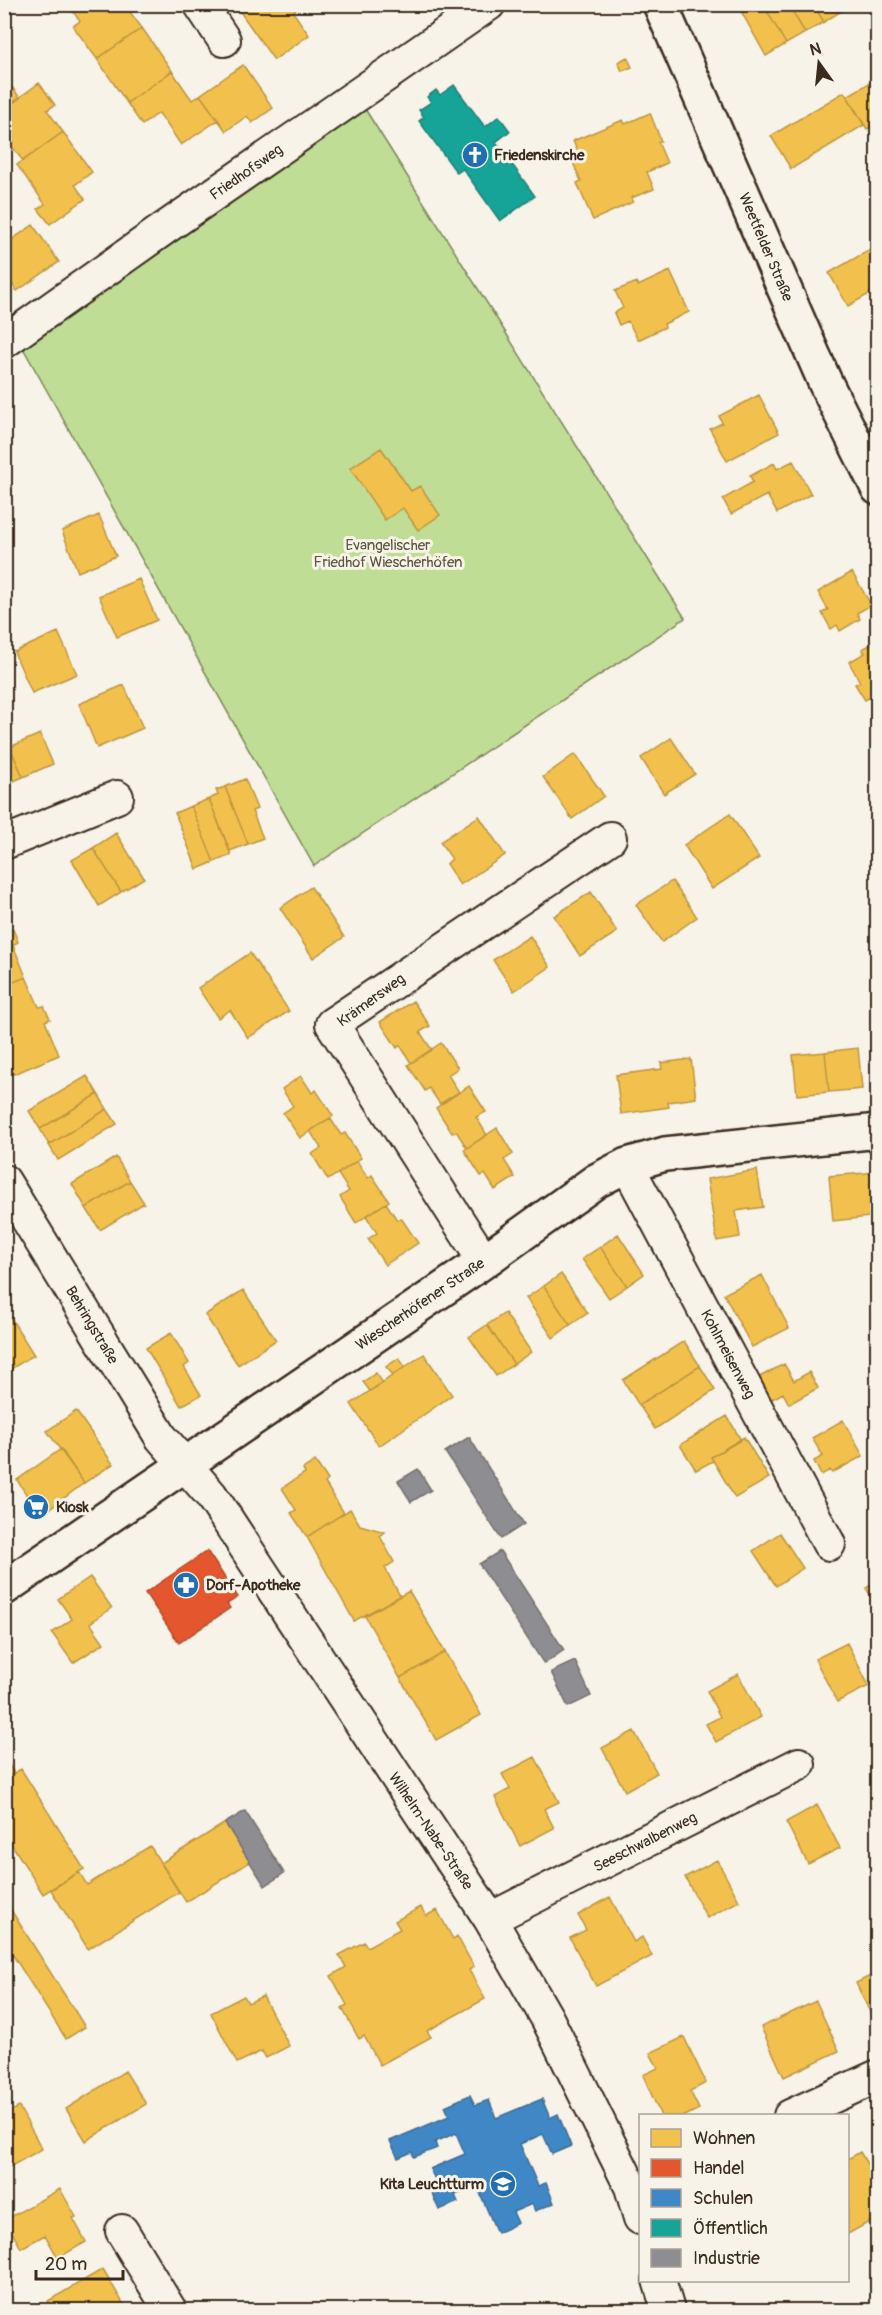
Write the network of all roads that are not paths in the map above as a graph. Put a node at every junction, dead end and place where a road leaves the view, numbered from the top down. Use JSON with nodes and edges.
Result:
{"nodes":[{"id":1,"x":200,"y":4,"type":"edge"},
{"id":2,"x":489,"y":4,"type":"edge"},
{"id":3,"x":660,"y":4,"type":"edge"},
{"id":4,"x":225,"y":40,"type":"dead end"},
{"id":5,"x":4,"y":342,"type":"edge"},
{"id":6,"x":878,"y":488,"type":"edge"},
{"id":7,"x":117,"y":797,"type":"dead end"},
{"id":8,"x":610,"y":838,"type":"dead end"},
{"id":9,"x":4,"y":843,"type":"edge"},
{"id":10,"x":878,"y":1131,"type":"edge"},
{"id":11,"x":627,"y":1165,"type":"junction"},
{"id":12,"x":4,"y":1181,"type":"edge"},
{"id":13,"x":484,"y":1261,"type":"junction"},
{"id":14,"x":186,"y":1465,"type":"junction"},
{"id":15,"x":829,"y":1544,"type":"dead end"},
{"id":16,"x":4,"y":1588,"type":"edge"},
{"id":17,"x":799,"y":1764,"type":"dead end"},
{"id":18,"x":490,"y":1919,"type":"junction"},
{"id":19,"x":878,"y":2076,"type":"edge"},
{"id":20,"x":792,"y":2114,"type":"edge"},
{"id":21,"x":636,"y":2185,"type":"edge"},
{"id":22,"x":639,"y":2210,"type":"edge"},
{"id":23,"x":122,"y":2230,"type":"dead end"},
{"id":24,"x":660,"y":2282,"type":"edge"},
{"id":25,"x":170,"y":2310,"type":"edge"},
{"id":26,"x":668,"y":2310,"type":"edge"}],
"edges":[{"from":1,"to":4,"type":"street"},
{"from":2,"to":5,"type":"street","name":"Friedhofsweg"},
{"from":3,"to":6,"type":"street","name":"Weetfelder Straße"},
{"from":7,"to":9,"type":"street"},
{"from":8,"to":13,"type":"street","name":"Krämersweg"},
{"from":10,"to":11,"type":"street","name":"Wiescherhöfener Straße"},
{"from":11,"to":13,"type":"street","name":"Wiescherhöfener Straße"},
{"from":11,"to":15,"type":"street","name":"Kohlmeisenweg"},
{"from":12,"to":14,"type":"street","name":"Behringstraße"},
{"from":13,"to":14,"type":"street","name":"Wiescherhöfener Straße"},
{"from":14,"to":16,"type":"street","name":"Wiescherhöfener Straße"},
{"from":14,"to":18,"type":"street","name":"Wilhelm-Nabe-Straße"},
{"from":17,"to":18,"type":"street","name":"Seeschwalbenweg"},
{"from":18,"to":21,"type":"street","name":"Wilhelm-Nabe-Straße"},
{"from":19,"to":20,"type":"street"},
{"from":21,"to":22,"type":"street","name":"Wilhelm-Nabe-Straße"},
{"from":23,"to":25,"type":"street"},
{"from":24,"to":26,"type":"street"}]}
